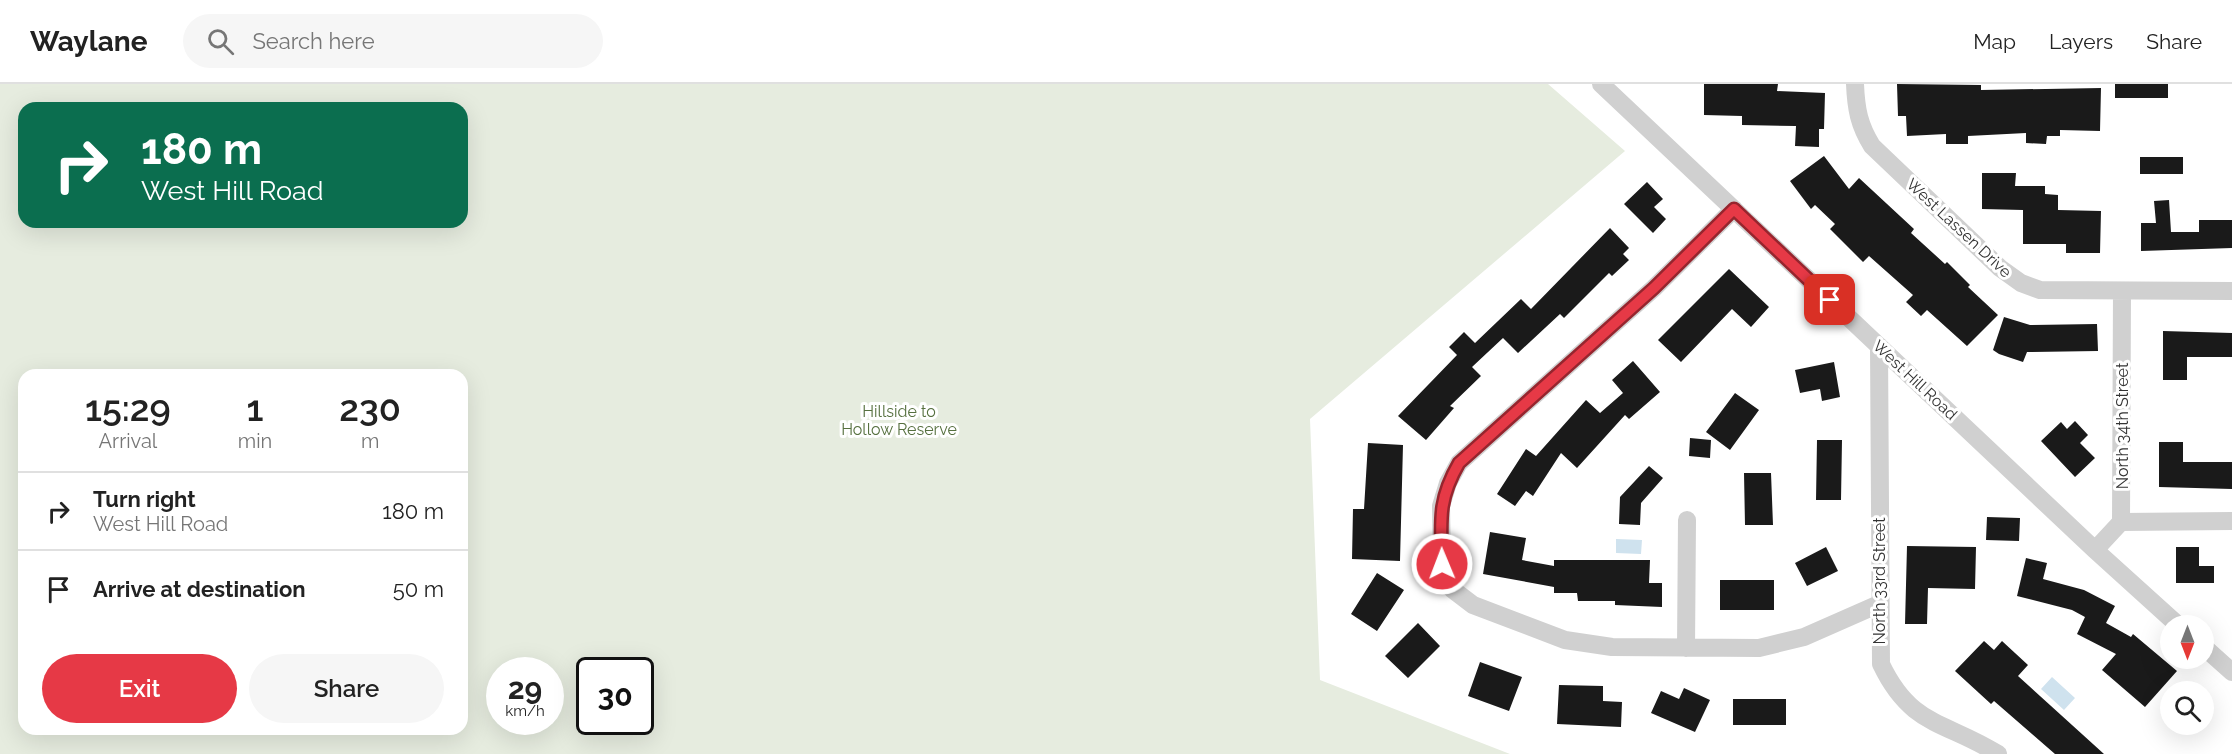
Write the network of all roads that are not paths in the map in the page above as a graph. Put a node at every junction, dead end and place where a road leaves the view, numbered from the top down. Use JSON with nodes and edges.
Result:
{"nodes":[{"id":1,"x":1601,"y":84,"type":"edge"},
{"id":2,"x":1855,"y":84,"type":"edge"},
{"id":3,"x":1734,"y":209,"type":"junction"},
{"id":4,"x":2122,"y":291,"type":"junction"},
{"id":5,"x":2232,"y":291,"type":"edge"},
{"id":6,"x":1878,"y":346,"type":"junction"},
{"id":7,"x":1687,"y":520,"type":"dead end"},
{"id":8,"x":2232,"y":521,"type":"edge"},
{"id":9,"x":2121,"y":522,"type":"junction"},
{"id":10,"x":2095,"y":550,"type":"junction"},
{"id":11,"x":1879,"y":604,"type":"junction"},
{"id":12,"x":2167,"y":615,"type":"edge"},
{"id":13,"x":1686,"y":648,"type":"junction"},
{"id":14,"x":2214,"y":656,"type":"edge"},
{"id":15,"x":2232,"y":672,"type":"edge"},
{"id":16,"x":1998,"y":754,"type":"edge"}],
"edges":[{"from":1,"to":3,"type":"street","name":"West Hill Road"},
{"from":2,"to":4,"type":"street","name":"West Lassen Drive"},
{"from":3,"to":6,"type":"street","name":"West Hill Road"},
{"from":3,"to":13,"type":"street"},
{"from":4,"to":5,"type":"street","name":"West Lassen Drive"},
{"from":4,"to":9,"type":"street","name":"North 34th Street"},
{"from":6,"to":10,"type":"street","name":"West Hill Road"},
{"from":6,"to":11,"type":"street","name":"North 33rd Street"},
{"from":7,"to":13,"type":"street"},
{"from":8,"to":9,"type":"street"},
{"from":9,"to":10,"type":"street"},
{"from":10,"to":12,"type":"street","name":"West Hill Road"},
{"from":11,"to":13,"type":"street"},
{"from":11,"to":16,"type":"street","name":"North 33rd Street"},
{"from":14,"to":15,"type":"street"}]}
